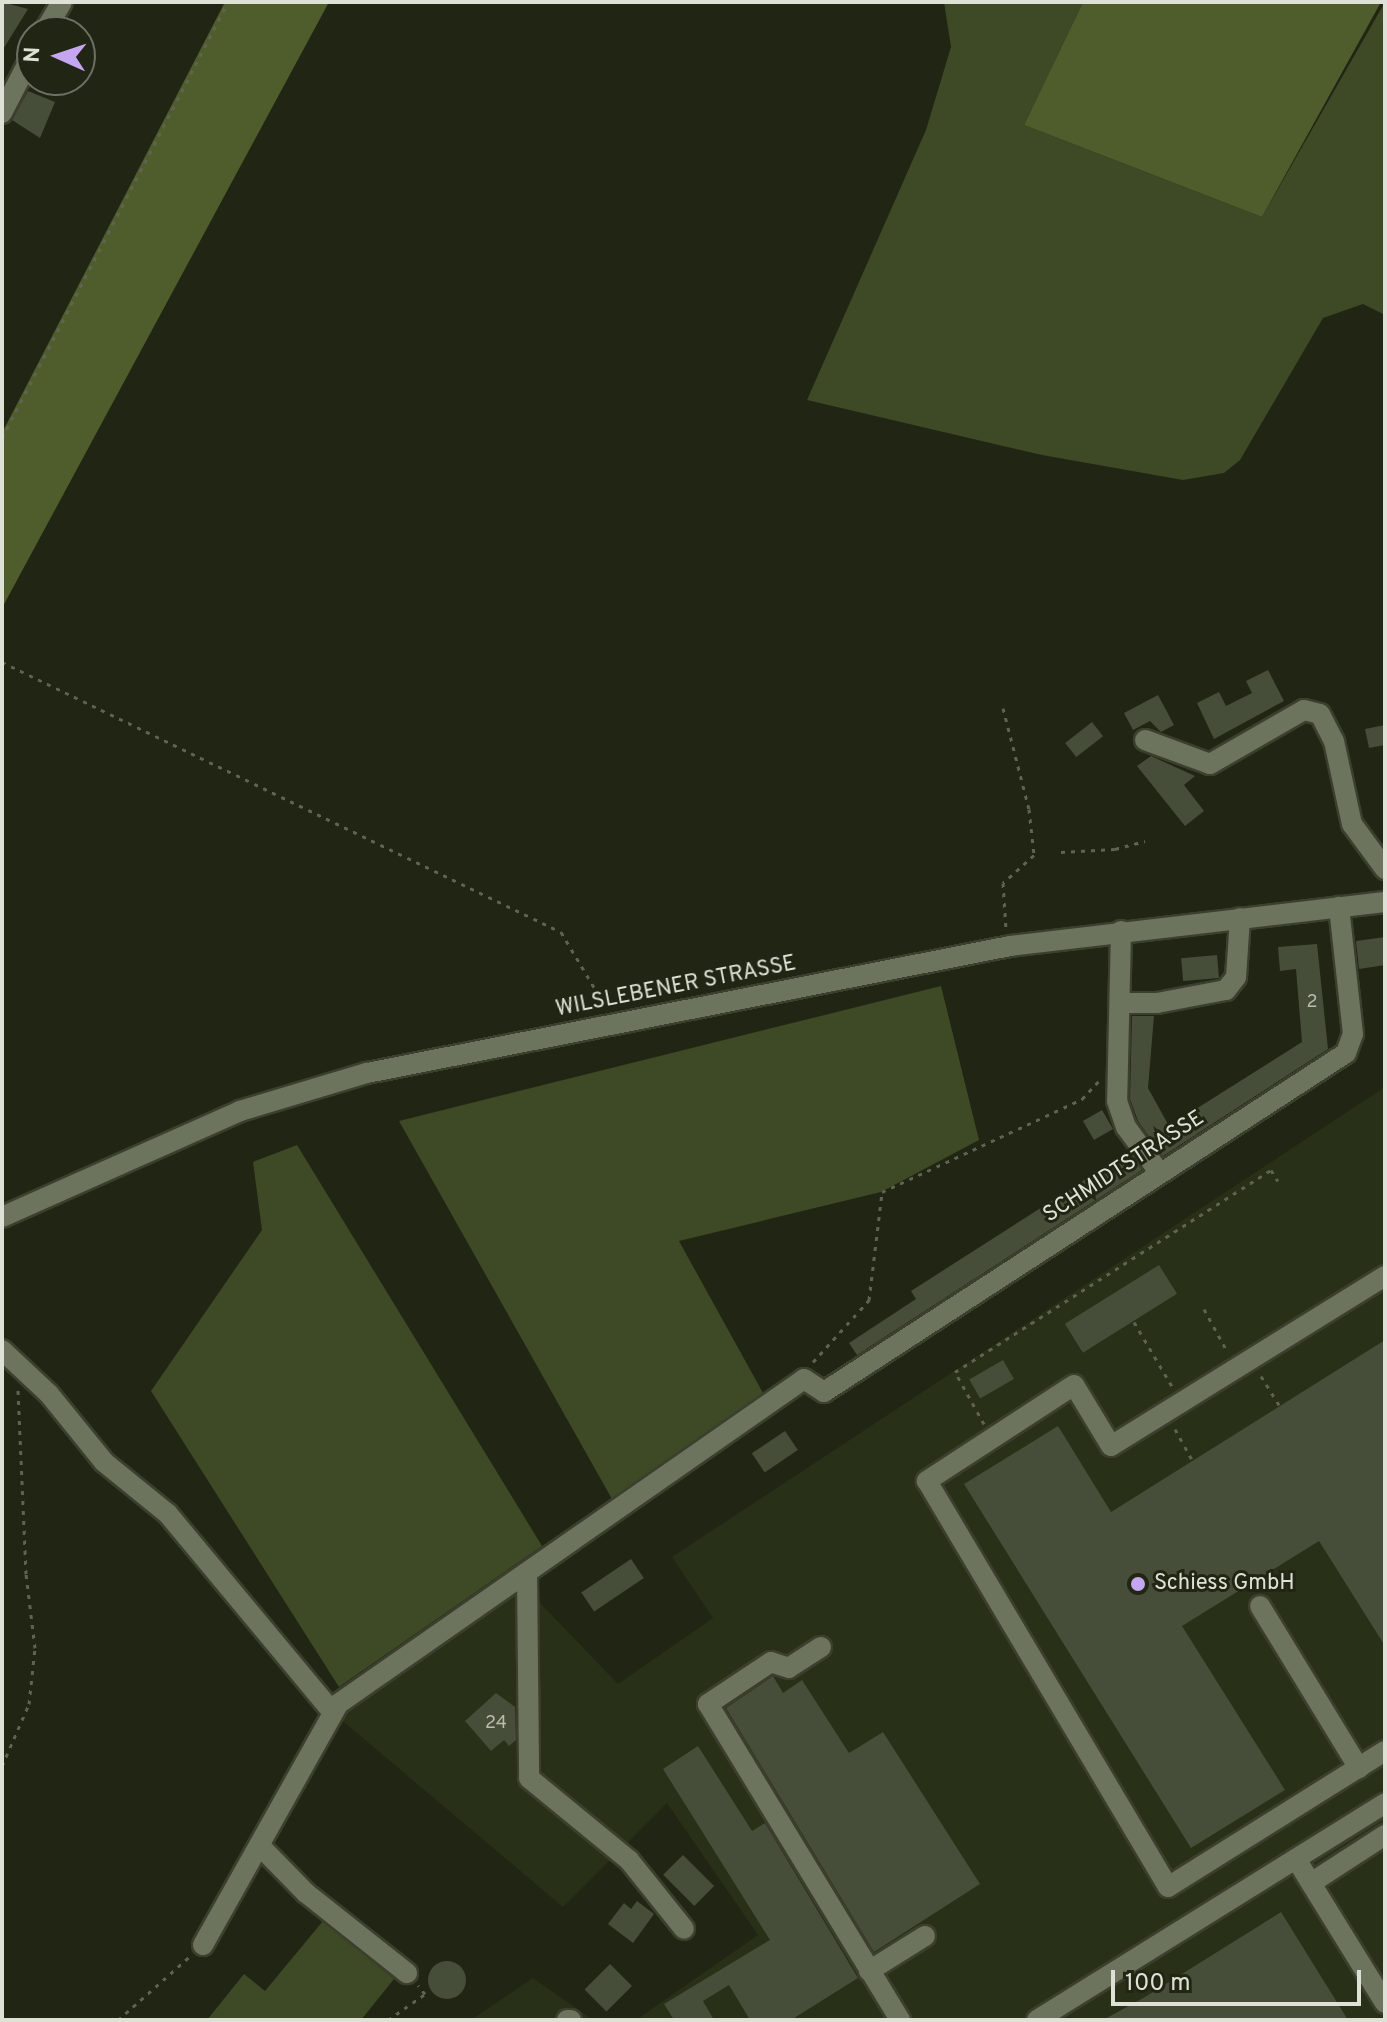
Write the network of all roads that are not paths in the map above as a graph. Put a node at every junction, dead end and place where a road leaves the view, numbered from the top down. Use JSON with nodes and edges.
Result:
{"nodes":[{"id":1,"x":16,"y":86,"type":"edge"},
{"id":2,"x":2,"y":113,"type":"edge"},
{"id":3,"x":1145,"y":740,"type":"dead end"},
{"id":4,"x":1385,"y":869,"type":"edge"},
{"id":5,"x":1385,"y":902,"type":"edge"},
{"id":6,"x":1339,"y":907,"type":"junction"},
{"id":7,"x":1240,"y":918,"type":"junction"},
{"id":8,"x":1113,"y":932,"type":"junction"},
{"id":9,"x":1121,"y":1003,"type":"junction"},
{"id":10,"x":1159,"y":1172,"type":"junction"},
{"id":11,"x":2,"y":1217,"type":"edge"},
{"id":12,"x":1385,"y":1276,"type":"edge"},
{"id":13,"x":2,"y":1350,"type":"edge"},
{"id":14,"x":527,"y":1573,"type":"junction"},
{"id":15,"x":1260,"y":1606,"type":"dead end"},
{"id":16,"x":821,"y":1647,"type":"dead end"},
{"id":17,"x":331,"y":1710,"type":"junction"},
{"id":18,"x":1385,"y":1751,"type":"edge"},
{"id":19,"x":1359,"y":1768,"type":"junction"},
{"id":20,"x":1385,"y":1803,"type":"edge"},
{"id":21,"x":1385,"y":1835,"type":"edge"},
{"id":22,"x":260,"y":1846,"type":"junction"},
{"id":23,"x":1296,"y":1859,"type":"junction"},
{"id":24,"x":1311,"y":1883,"type":"junction"},
{"id":25,"x":684,"y":1929,"type":"dead end"},
{"id":26,"x":925,"y":1936,"type":"dead end"},
{"id":27,"x":203,"y":1945,"type":"road end"},
{"id":28,"x":869,"y":1971,"type":"junction"},
{"id":29,"x":407,"y":1973,"type":"road end"},
{"id":30,"x":1385,"y":2003,"type":"edge"},
{"id":31,"x":900,"y":2020,"type":"edge"},
{"id":32,"x":1037,"y":2020,"type":"edge"}],
"edges":[{"from":1,"to":2,"type":"street"},
{"from":3,"to":4,"type":"street"},
{"from":5,"to":6,"type":"street","name":"WILSLEBENER STRASSE"},
{"from":6,"to":7,"type":"street","name":"WILSLEBENER STRASSE"},
{"from":6,"to":10,"type":"street","name":"SCHMIDTSTRASSE"},
{"from":7,"to":8,"type":"street","name":"WILSLEBENER STRASSE"},
{"from":7,"to":9,"type":"street"},
{"from":8,"to":9,"type":"street"},
{"from":8,"to":11,"type":"street","name":"WILSLEBENER STRASSE"},
{"from":9,"to":10,"type":"street"},
{"from":10,"to":14,"type":"street","name":"SCHMIDTSTRASSE"},
{"from":12,"to":19,"type":"street"},
{"from":13,"to":17,"type":"street"},
{"from":14,"to":17,"type":"street"},
{"from":14,"to":25,"type":"street"},
{"from":15,"to":19,"type":"street"},
{"from":16,"to":28,"type":"street"},
{"from":17,"to":22,"type":"street"},
{"from":18,"to":19,"type":"street"},
{"from":20,"to":23,"type":"street"},
{"from":21,"to":24,"type":"street"},
{"from":22,"to":27,"type":"street"},
{"from":22,"to":29,"type":"street"},
{"from":23,"to":24,"type":"street"},
{"from":23,"to":32,"type":"street"},
{"from":24,"to":30,"type":"street"},
{"from":26,"to":28,"type":"street"},
{"from":28,"to":31,"type":"street"}]}
